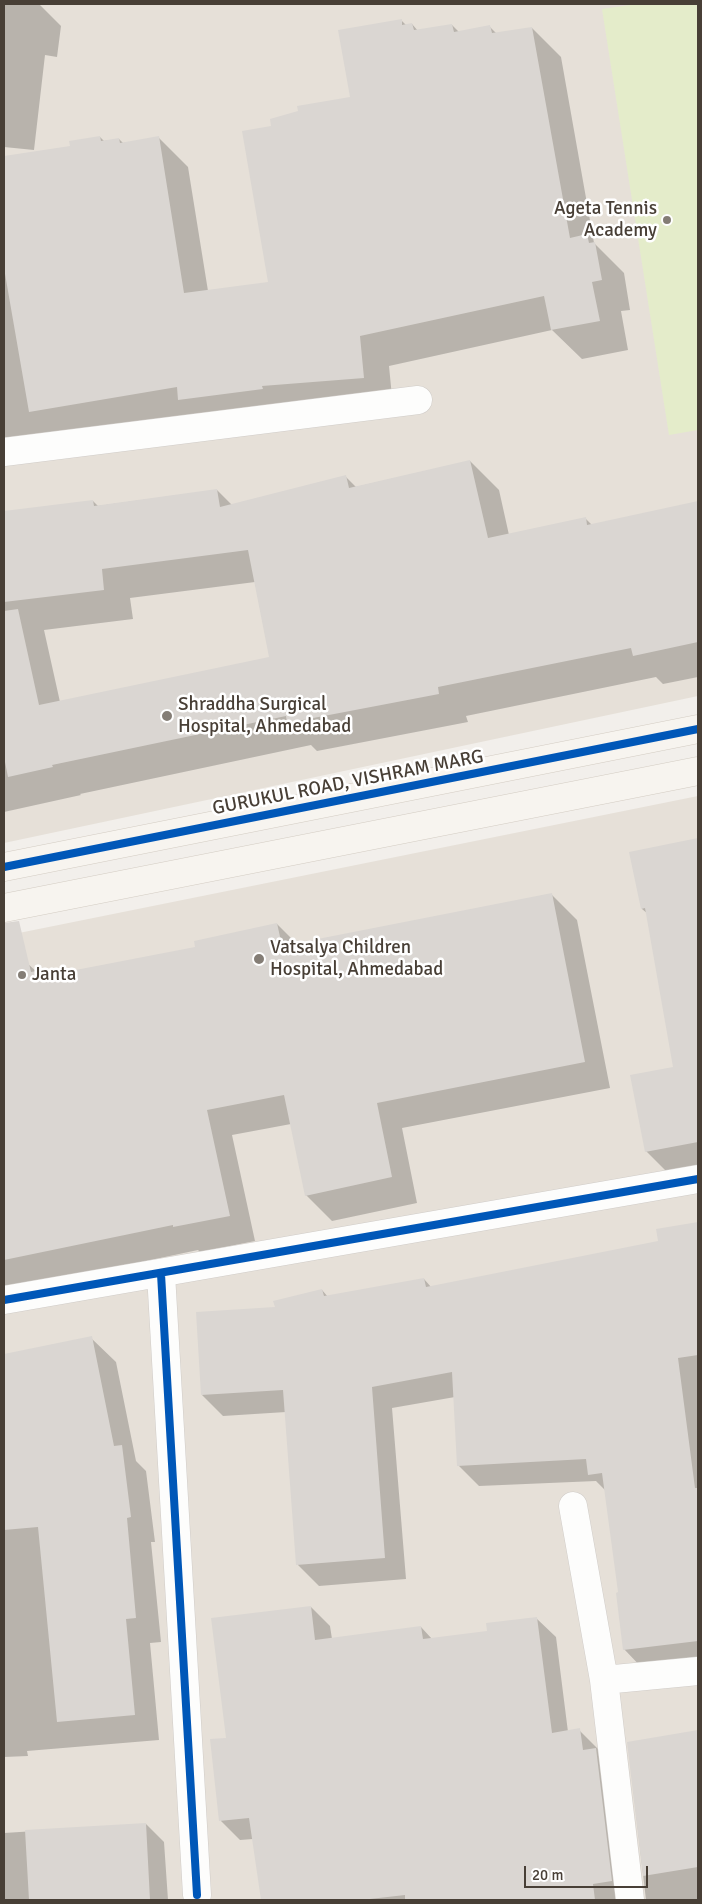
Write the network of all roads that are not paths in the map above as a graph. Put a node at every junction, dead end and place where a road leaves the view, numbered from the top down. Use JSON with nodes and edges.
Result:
{"nodes":[{"id":1,"x":418,"y":400,"type":"dead end"},
{"id":2,"x":4,"y":452,"type":"edge"},
{"id":3,"x":698,"y":729,"type":"edge"},
{"id":4,"x":698,"y":771,"type":"edge"},
{"id":5,"x":4,"y":867,"type":"edge"},
{"id":6,"x":4,"y":908,"type":"edge"},
{"id":7,"x":698,"y":1179,"type":"edge"},
{"id":8,"x":161,"y":1274,"type":"junction"},
{"id":9,"x":4,"y":1300,"type":"edge"},
{"id":10,"x":573,"y":1506,"type":"dead end"},
{"id":11,"x":698,"y":1671,"type":"edge"},
{"id":12,"x":604,"y":1680,"type":"junction"},
{"id":13,"x":198,"y":1895,"type":"dead end"},
{"id":14,"x":630,"y":1900,"type":"edge"}],
"edges":[{"from":1,"to":2,"type":"street"},
{"from":3,"to":5,"type":"street","name":"GURUKUL ROAD, VISHRAM MARG"},
{"from":4,"to":6,"type":"street"},
{"from":7,"to":8,"type":"street"},
{"from":8,"to":9,"type":"street"},
{"from":8,"to":13,"type":"street"},
{"from":10,"to":12,"type":"street"},
{"from":11,"to":12,"type":"street"},
{"from":12,"to":14,"type":"street"}]}
